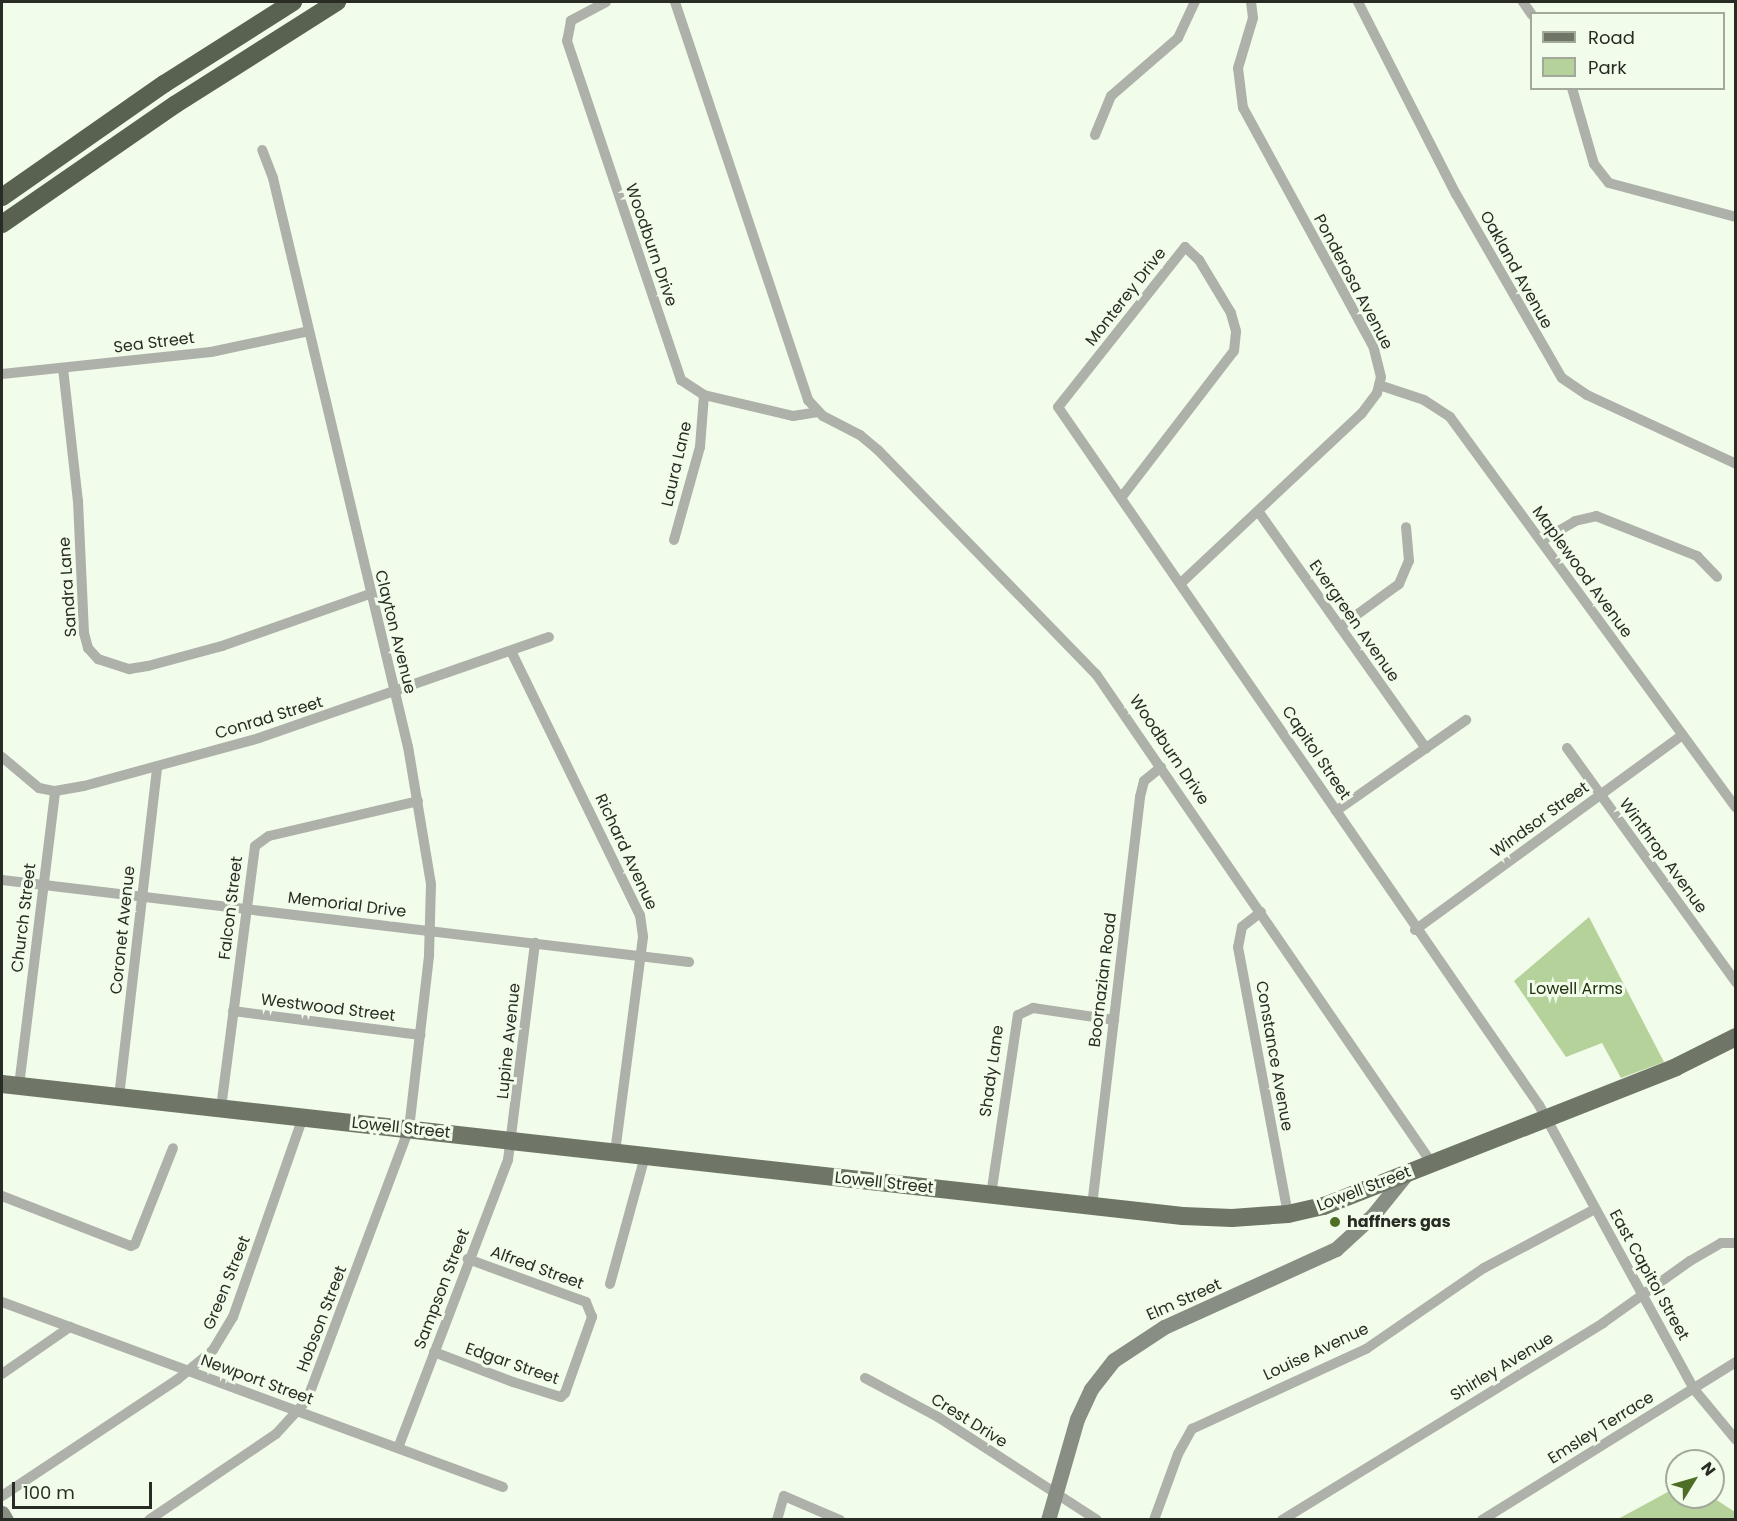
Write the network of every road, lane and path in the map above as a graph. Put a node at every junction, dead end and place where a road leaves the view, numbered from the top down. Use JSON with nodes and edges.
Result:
{"nodes":[{"id":1,"x":293,"y":2,"type":"edge"},
{"id":2,"x":337,"y":2,"type":"edge"},
{"id":3,"x":606,"y":2,"type":"edge"},
{"id":4,"x":675,"y":2,"type":"edge"},
{"id":5,"x":1195,"y":2,"type":"edge"},
{"id":6,"x":1251,"y":2,"type":"edge"},
{"id":7,"x":1358,"y":2,"type":"edge"},
{"id":8,"x":1573,"y":90,"type":"edge"},
{"id":9,"x":1095,"y":135,"type":"dead end"},
{"id":10,"x":262,"y":150,"type":"dead end"},
{"id":11,"x":2,"y":196,"type":"edge"},
{"id":12,"x":1736,"y":217,"type":"edge"},
{"id":13,"x":2,"y":224,"type":"edge"},
{"id":14,"x":309,"y":331,"type":"junction"},
{"id":15,"x":63,"y":368,"type":"junction"},
{"id":16,"x":2,"y":374,"type":"edge"},
{"id":17,"x":1379,"y":385,"type":"junction"},
{"id":18,"x":704,"y":395,"type":"junction"},
{"id":19,"x":1058,"y":407,"type":"joint"},
{"id":20,"x":818,"y":412,"type":"junction"},
{"id":21,"x":1736,"y":464,"type":"edge"},
{"id":22,"x":1121,"y":498,"type":"junction"},
{"id":23,"x":1258,"y":511,"type":"junction"},
{"id":24,"x":1406,"y":527,"type":"dead end"},
{"id":25,"x":674,"y":540,"type":"dead end"},
{"id":26,"x":1541,"y":541,"type":"junction"},
{"id":27,"x":1717,"y":578,"type":"dead end"},
{"id":28,"x":1181,"y":583,"type":"junction"},
{"id":29,"x":370,"y":594,"type":"junction"},
{"id":30,"x":1340,"y":627,"type":"junction"},
{"id":31,"x":549,"y":637,"type":"dead end"},
{"id":32,"x":511,"y":651,"type":"junction"},
{"id":33,"x":394,"y":692,"type":"junction"},
{"id":34,"x":1466,"y":720,"type":"dead end"},
{"id":35,"x":1682,"y":735,"type":"junction"},
{"id":36,"x":1426,"y":748,"type":"junction"},
{"id":37,"x":1567,"y":748,"type":"dead end"},
{"id":38,"x":2,"y":758,"type":"edge"},
{"id":39,"x":156,"y":767,"type":"junction"},
{"id":40,"x":1161,"y":767,"type":"junction"},
{"id":41,"x":55,"y":791,"type":"junction"},
{"id":42,"x":1600,"y":794,"type":"junction"},
{"id":43,"x":418,"y":801,"type":"junction"},
{"id":44,"x":1736,"y":808,"type":"edge"},
{"id":45,"x":1336,"y":811,"type":"junction"},
{"id":46,"x":2,"y":880,"type":"edge"},
{"id":47,"x":44,"y":884,"type":"junction"},
{"id":48,"x":142,"y":896,"type":"junction"},
{"id":49,"x":246,"y":908,"type":"junction"},
{"id":50,"x":1261,"y":912,"type":"junction"},
{"id":51,"x":1415,"y":930,"type":"junction"},
{"id":52,"x":430,"y":931,"type":"junction"},
{"id":53,"x":535,"y":943,"type":"junction"},
{"id":54,"x":640,"y":956,"type":"junction"},
{"id":55,"x":689,"y":962,"type":"dead end"},
{"id":56,"x":1736,"y":982,"type":"edge"},
{"id":57,"x":233,"y":1011,"type":"junction"},
{"id":58,"x":1114,"y":1020,"type":"junction"},
{"id":59,"x":420,"y":1035,"type":"junction"},
{"id":60,"x":1736,"y":1037,"type":"edge"},
{"id":61,"x":10,"y":1084,"type":"edge"},
{"id":62,"x":119,"y":1097,"type":"junction"},
{"id":63,"x":221,"y":1108,"type":"junction"},
{"id":64,"x":303,"y":1117,"type":"junction"},
{"id":65,"x":1547,"y":1117,"type":"junction"},
{"id":66,"x":409,"y":1129,"type":"junction"},
{"id":67,"x":513,"y":1141,"type":"junction"},
{"id":68,"x":173,"y":1148,"type":"dead end"},
{"id":69,"x":615,"y":1152,"type":"junction"},
{"id":70,"x":645,"y":1156,"type":"junction"},
{"id":71,"x":1431,"y":1162,"type":"junction"},
{"id":72,"x":1407,"y":1173,"type":"junction"},
{"id":73,"x":991,"y":1195,"type":"junction"},
{"id":74,"x":2,"y":1196,"type":"edge"},
{"id":75,"x":1092,"y":1206,"type":"junction"},
{"id":76,"x":1595,"y":1209,"type":"junction"},
{"id":77,"x":1288,"y":1214,"type":"junction"},
{"id":78,"x":1736,"y":1243,"type":"edge"},
{"id":79,"x":468,"y":1259,"type":"junction"},
{"id":80,"x":610,"y":1284,"type":"dead end"},
{"id":81,"x":1642,"y":1296,"type":"junction"},
{"id":82,"x":2,"y":1302,"type":"edge"},
{"id":83,"x":590,"y":1311,"type":"joint"},
{"id":84,"x":70,"y":1327,"type":"junction"},
{"id":85,"x":434,"y":1352,"type":"junction"},
{"id":86,"x":1736,"y":1362,"type":"edge"},
{"id":87,"x":189,"y":1371,"type":"junction"},
{"id":88,"x":2,"y":1374,"type":"edge"},
{"id":89,"x":865,"y":1378,"type":"dead end"},
{"id":90,"x":1693,"y":1388,"type":"junction"},
{"id":91,"x":300,"y":1412,"type":"junction"},
{"id":92,"x":1736,"y":1440,"type":"edge"},
{"id":93,"x":398,"y":1448,"type":"junction"},
{"id":94,"x":503,"y":1486,"type":"dead end"},
{"id":95,"x":1056,"y":1492,"type":"junction"},
{"id":96,"x":2,"y":1496,"type":"edge"},
{"id":97,"x":2,"y":1513,"type":"edge"},
{"id":98,"x":6,"y":1520,"type":"edge"},
{"id":99,"x":149,"y":1520,"type":"edge"},
{"id":100,"x":777,"y":1520,"type":"edge"},
{"id":101,"x":840,"y":1520,"type":"edge"},
{"id":102,"x":1048,"y":1520,"type":"edge"},
{"id":103,"x":1097,"y":1520,"type":"edge"},
{"id":104,"x":1154,"y":1520,"type":"edge"},
{"id":105,"x":1282,"y":1520,"type":"edge"},
{"id":106,"x":1482,"y":1520,"type":"edge"}],
"edges":[{"from":1,"to":11,"type":"highway"},
{"from":2,"to":13,"type":"highway"},
{"from":3,"to":18,"type":"street","name":"Woodburn Drive"},
{"from":4,"to":20,"type":"street"},
{"from":5,"to":9,"type":"street"},
{"from":6,"to":17,"type":"street","name":"Ponderosa Avenue"},
{"from":7,"to":21,"type":"street","name":"Oakland Avenue"},
{"from":8,"to":12,"type":"street"},
{"from":10,"to":14,"type":"street","name":"Clayton Avenue"},
{"from":14,"to":15,"type":"street","name":"Sea Street"},
{"from":14,"to":29,"type":"street","name":"Clayton Avenue"},
{"from":15,"to":16,"type":"street","name":"Sea Street"},
{"from":15,"to":29,"type":"street","name":"Sandra Lane"},
{"from":17,"to":23,"type":"street"},
{"from":17,"to":26,"type":"street","name":"Maplewood Avenue"},
{"from":18,"to":20,"type":"street","name":"Woodburn Drive"},
{"from":18,"to":25,"type":"street","name":"Laura Lane"},
{"from":19,"to":22,"type":"street","name":"Capitol Street"},
{"from":19,"to":22,"type":"street","name":"Monterey Drive"},
{"from":20,"to":40,"type":"street","name":"Woodburn Drive"},
{"from":22,"to":28,"type":"street","name":"Capitol Street"},
{"from":23,"to":28,"type":"street"},
{"from":23,"to":30,"type":"street","name":"Evergreen Avenue"},
{"from":24,"to":30,"type":"street"},
{"from":26,"to":27,"type":"street"},
{"from":26,"to":35,"type":"street","name":"Maplewood Avenue"},
{"from":28,"to":45,"type":"street","name":"Capitol Street"},
{"from":29,"to":33,"type":"street","name":"Clayton Avenue"},
{"from":30,"to":36,"type":"street","name":"Evergreen Avenue"},
{"from":31,"to":32,"type":"street","name":"Conrad Street"},
{"from":32,"to":33,"type":"street","name":"Conrad Street"},
{"from":32,"to":54,"type":"street","name":"Richard Avenue"},
{"from":33,"to":39,"type":"street","name":"Conrad Street"},
{"from":33,"to":43,"type":"street","name":"Clayton Avenue"},
{"from":34,"to":36,"type":"street"},
{"from":35,"to":42,"type":"street","name":"Windsor Street"},
{"from":35,"to":44,"type":"street","name":"Maplewood Avenue"},
{"from":36,"to":45,"type":"street"},
{"from":37,"to":42,"type":"street","name":"Winthrop Avenue"},
{"from":38,"to":41,"type":"street"},
{"from":39,"to":41,"type":"street","name":"Conrad Street"},
{"from":39,"to":48,"type":"street","name":"Coronet Avenue"},
{"from":40,"to":50,"type":"street","name":"Woodburn Drive"},
{"from":40,"to":58,"type":"street","name":"Boornazian Road"},
{"from":41,"to":47,"type":"street","name":"Church Street"},
{"from":42,"to":51,"type":"street","name":"Windsor Street"},
{"from":42,"to":56,"type":"street","name":"Winthrop Avenue"},
{"from":43,"to":49,"type":"street","name":"Falcon Street"},
{"from":43,"to":52,"type":"street","name":"Clayton Avenue"},
{"from":45,"to":51,"type":"street","name":"Capitol Street"},
{"from":46,"to":47,"type":"street","name":"Memorial Drive"},
{"from":47,"to":48,"type":"street","name":"Memorial Drive"},
{"from":47,"to":61,"type":"street","name":"Church Street"},
{"from":48,"to":49,"type":"street","name":"Memorial Drive"},
{"from":48,"to":62,"type":"street","name":"Coronet Avenue"},
{"from":49,"to":52,"type":"street","name":"Memorial Drive"},
{"from":49,"to":57,"type":"street","name":"Falcon Street"},
{"from":50,"to":71,"type":"street","name":"Woodburn Drive"},
{"from":50,"to":77,"type":"street","name":"Constance Avenue"},
{"from":51,"to":65,"type":"street","name":"Capitol Street"},
{"from":52,"to":53,"type":"street","name":"Memorial Drive"},
{"from":52,"to":59,"type":"street","name":"Clayton Avenue"},
{"from":53,"to":54,"type":"street","name":"Memorial Drive"},
{"from":53,"to":67,"type":"street","name":"Lupine Avenue"},
{"from":54,"to":55,"type":"street","name":"Memorial Drive"},
{"from":54,"to":69,"type":"street","name":"Richard Avenue"},
{"from":57,"to":59,"type":"street","name":"Westwood Street"},
{"from":57,"to":63,"type":"street","name":"Falcon Street"},
{"from":58,"to":73,"type":"street","name":"Shady Lane"},
{"from":58,"to":75,"type":"street","name":"Boornazian Road"},
{"from":59,"to":66,"type":"street","name":"Clayton Avenue"},
{"from":60,"to":65,"type":"main road","name":"Lowell Street"},
{"from":61,"to":62,"type":"main road","name":"Lowell Street"},
{"from":62,"to":63,"type":"main road","name":"Lowell Street"},
{"from":63,"to":64,"type":"main road","name":"Lowell Street"},
{"from":64,"to":66,"type":"main road","name":"Lowell Street"},
{"from":64,"to":87,"type":"street","name":"Green Street"},
{"from":65,"to":71,"type":"main road","name":"Lowell Street"},
{"from":65,"to":76,"type":"street","name":"East Capitol Street"},
{"from":66,"to":67,"type":"main road","name":"Lowell Street"},
{"from":66,"to":91,"type":"street","name":"Hobson Street"},
{"from":67,"to":69,"type":"main road","name":"Lowell Street"},
{"from":67,"to":79,"type":"street","name":"Sampson Street"},
{"from":68,"to":74,"type":"street"},
{"from":69,"to":70,"type":"main road","name":"Lowell Street"},
{"from":70,"to":73,"type":"main road","name":"Lowell Street"},
{"from":70,"to":80,"type":"street"},
{"from":71,"to":72,"type":"main road","name":"Lowell Street"},
{"from":72,"to":77,"type":"main road","name":"Lowell Street"},
{"from":72,"to":95,"type":"street","name":"Elm Street"},
{"from":73,"to":75,"type":"main road","name":"Lowell Street"},
{"from":75,"to":77,"type":"main road","name":"Lowell Street"},
{"from":76,"to":81,"type":"street","name":"East Capitol Street"},
{"from":76,"to":104,"type":"street","name":"Louise Avenue"},
{"from":78,"to":81,"type":"street","name":"Shirley Avenue"},
{"from":79,"to":83,"type":"street","name":"Alfred Street"},
{"from":79,"to":85,"type":"street","name":"Sampson Street"},
{"from":81,"to":90,"type":"street","name":"East Capitol Street"},
{"from":81,"to":105,"type":"street","name":"Shirley Avenue"},
{"from":82,"to":84,"type":"street","name":"Newport Street"},
{"from":83,"to":85,"type":"street","name":"Edgar Street"},
{"from":84,"to":87,"type":"street","name":"Newport Street"},
{"from":84,"to":88,"type":"street"},
{"from":85,"to":93,"type":"street","name":"Sampson Street"},
{"from":86,"to":90,"type":"street","name":"Emsley Terrace"},
{"from":87,"to":91,"type":"street","name":"Newport Street"},
{"from":87,"to":96,"type":"street","name":"Green Street"},
{"from":89,"to":95,"type":"street","name":"Crest Drive"},
{"from":90,"to":92,"type":"street","name":"East Capitol Street"},
{"from":90,"to":106,"type":"street","name":"Emsley Terrace"},
{"from":91,"to":93,"type":"street","name":"Newport Street"},
{"from":91,"to":99,"type":"street","name":"Hobson Street"},
{"from":93,"to":94,"type":"street","name":"Newport Street"},
{"from":95,"to":102,"type":"street","name":"Elm Street"},
{"from":95,"to":103,"type":"street","name":"Crest Drive"},
{"from":97,"to":98,"type":"street"},
{"from":100,"to":101,"type":"street"}]}
